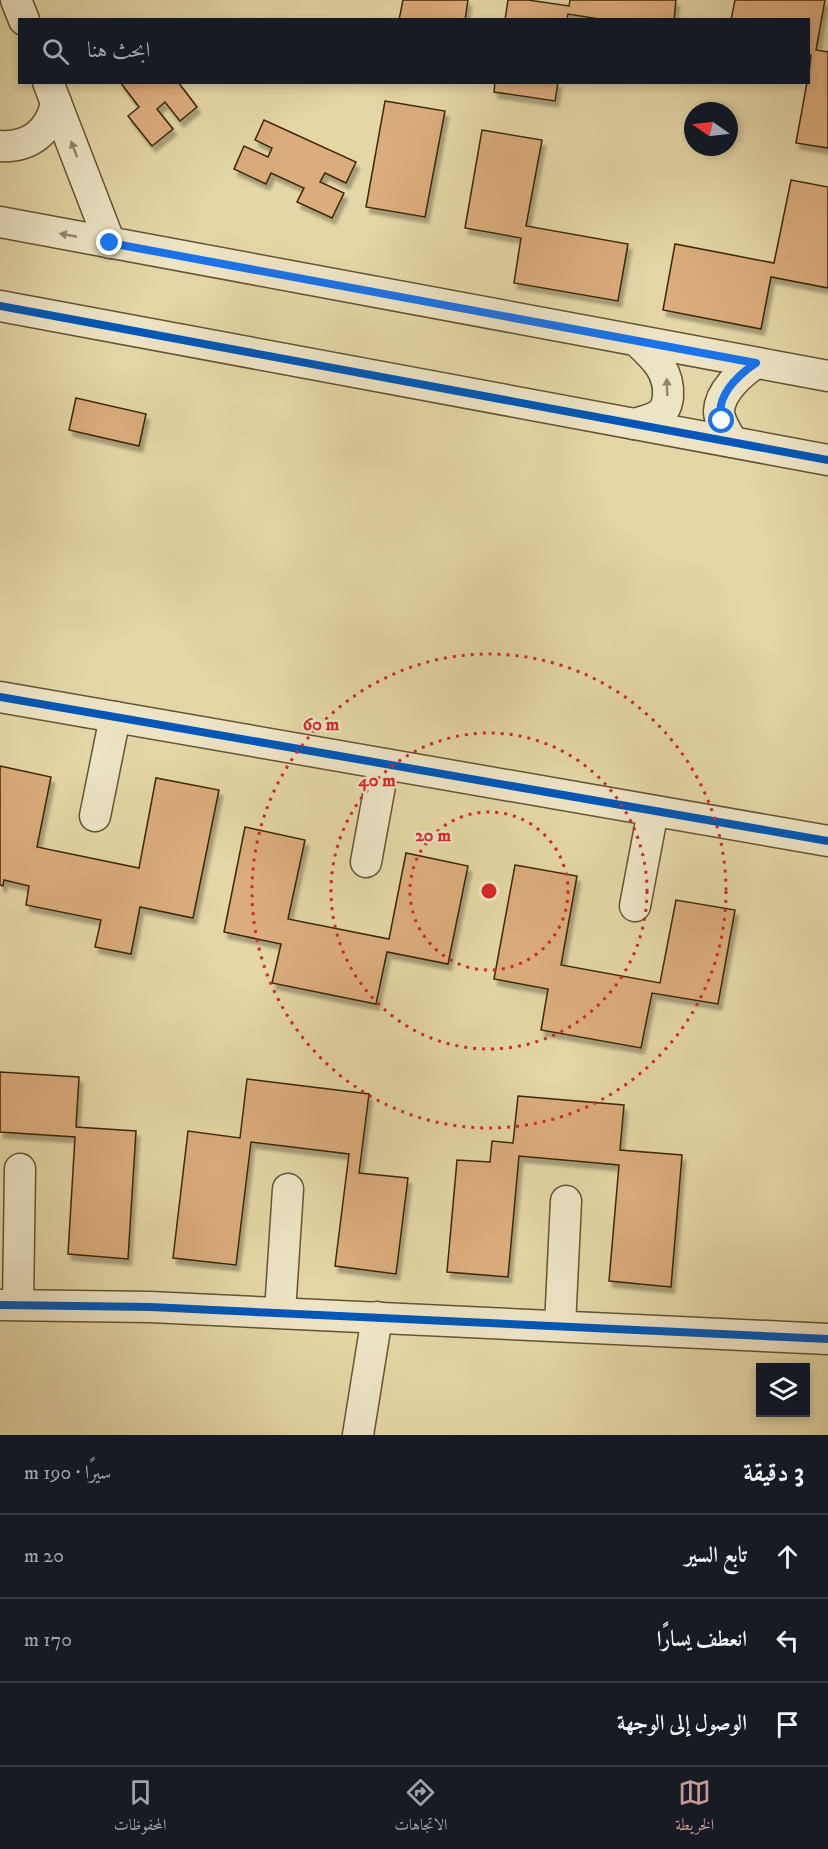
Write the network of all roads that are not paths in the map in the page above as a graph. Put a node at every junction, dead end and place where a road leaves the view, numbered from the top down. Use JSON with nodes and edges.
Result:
{"nodes":[{"id":1,"x":16,"y":0,"type":"edge"},
{"id":2,"x":23,"y":18,"type":"edge"},
{"id":3,"x":52,"y":93,"type":"edge"},
{"id":4,"x":0,"y":146,"type":"edge"},
{"id":5,"x":2,"y":217,"type":"edge"},
{"id":6,"x":110,"y":243,"type":"junction"},
{"id":7,"x":0,"y":306,"type":"edge"},
{"id":8,"x":637,"y":341,"type":"junction"},
{"id":9,"x":756,"y":363,"type":"junction"},
{"id":10,"x":828,"y":376,"type":"edge"},
{"id":11,"x":634,"y":424,"type":"junction"},
{"id":12,"x":732,"y":442,"type":"junction"},
{"id":13,"x":828,"y":460,"type":"edge"},
{"id":14,"x":0,"y":697,"type":"edge"},
{"id":15,"x":114,"y":717,"type":"junction"},
{"id":16,"x":384,"y":764,"type":"junction"},
{"id":17,"x":653,"y":811,"type":"junction"},
{"id":18,"x":96,"y":816,"type":"dead end"},
{"id":19,"x":828,"y":841,"type":"edge"},
{"id":20,"x":366,"y":862,"type":"dead end"},
{"id":21,"x":635,"y":906,"type":"dead end"},
{"id":22,"x":20,"y":1169,"type":"dead end"},
{"id":23,"x":288,"y":1189,"type":"dead end"},
{"id":24,"x":566,"y":1201,"type":"dead end"},
{"id":25,"x":9,"y":1305,"type":"edge"},
{"id":26,"x":280,"y":1312,"type":"junction"},
{"id":27,"x":377,"y":1317,"type":"junction"},
{"id":28,"x":560,"y":1326,"type":"junction"},
{"id":29,"x":828,"y":1339,"type":"edge"},
{"id":30,"x":358,"y":1435,"type":"edge"}],
"edges":[{"from":1,"to":2,"type":"street"},
{"from":3,"to":4,"type":"street"},
{"from":6,"to":3,"type":"street","one_way":true},
{"from":6,"to":5,"type":"street","one_way":true},
{"from":6,"to":8,"type":"street"},
{"from":7,"to":11,"type":"street"},
{"from":8,"to":9,"type":"street"},
{"from":11,"to":8,"type":"street","one_way":true},
{"from":9,"to":10,"type":"street"},
{"from":9,"to":12,"type":"street"},
{"from":11,"to":12,"type":"street"},
{"from":12,"to":13,"type":"street"},
{"from":14,"to":15,"type":"street"},
{"from":15,"to":16,"type":"street"},
{"from":15,"to":18,"type":"street"},
{"from":16,"to":17,"type":"street"},
{"from":16,"to":20,"type":"street"},
{"from":17,"to":19,"type":"street"},
{"from":17,"to":21,"type":"street"},
{"from":22,"to":25,"type":"street"},
{"from":23,"to":26,"type":"street"},
{"from":24,"to":28,"type":"street"},
{"from":25,"to":26,"type":"street"},
{"from":26,"to":27,"type":"street"},
{"from":27,"to":28,"type":"street"},
{"from":27,"to":30,"type":"street"},
{"from":28,"to":29,"type":"street"}]}
